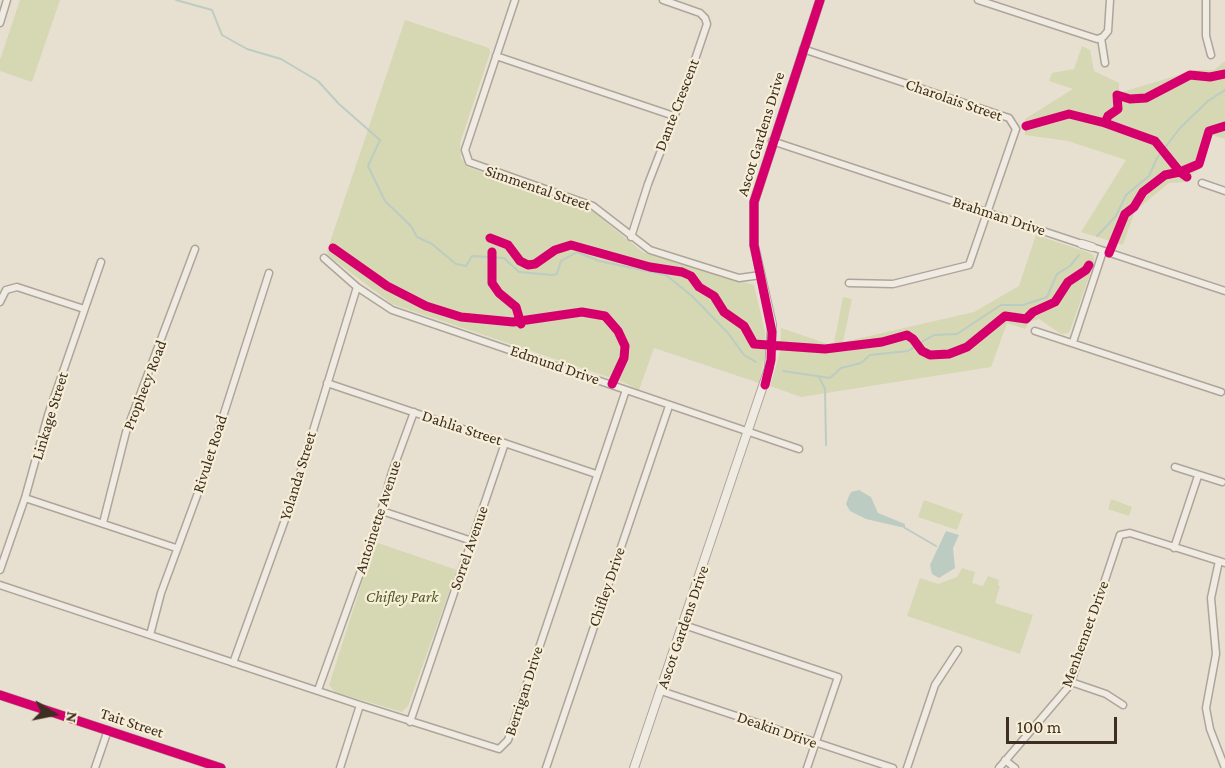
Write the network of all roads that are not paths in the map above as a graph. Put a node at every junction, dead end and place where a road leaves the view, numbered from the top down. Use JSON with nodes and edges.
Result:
{"nodes":[{"id":1,"x":7,"y":0,"type":"edge"},
{"id":2,"x":515,"y":0,"type":"edge"},
{"id":3,"x":663,"y":0,"type":"edge"},
{"id":4,"x":820,"y":0,"type":"edge"},
{"id":5,"x":978,"y":0,"type":"edge"},
{"id":6,"x":1110,"y":0,"type":"edge"},
{"id":7,"x":1206,"y":0,"type":"edge"},
{"id":8,"x":0,"y":23,"type":"edge"},
{"id":9,"x":1101,"y":38,"type":"junction"},
{"id":10,"x":803,"y":49,"type":"junction"},
{"id":11,"x":1211,"y":55,"type":"dead end"},
{"id":12,"x":496,"y":56,"type":"junction"},
{"id":13,"x":1105,"y":63,"type":"dead end"},
{"id":14,"x":674,"y":116,"type":"junction"},
{"id":15,"x":772,"y":141,"type":"junction"},
{"id":16,"x":1202,"y":183,"type":"dead end"},
{"id":17,"x":1225,"y":191,"type":"edge"},
{"id":18,"x":989,"y":213,"type":"junction"},
{"id":19,"x":632,"y":237,"type":"junction"},
{"id":20,"x":1082,"y":244,"type":"joint"},
{"id":21,"x":1092,"y":247,"type":"joint"},
{"id":22,"x":195,"y":249,"type":"dead end"},
{"id":23,"x":1103,"y":251,"type":"junction"},
{"id":24,"x":324,"y":258,"type":"dead end"},
{"id":25,"x":101,"y":262,"type":"dead end"},
{"id":26,"x":269,"y":273,"type":"dead end"},
{"id":27,"x":761,"y":275,"type":"junction"},
{"id":28,"x":849,"y":284,"type":"dead end"},
{"id":29,"x":357,"y":287,"type":"junction"},
{"id":30,"x":1225,"y":291,"type":"edge"},
{"id":31,"x":0,"y":302,"type":"edge"},
{"id":32,"x":84,"y":309,"type":"junction"},
{"id":33,"x":1035,"y":331,"type":"dead end"},
{"id":34,"x":1073,"y":342,"type":"junction"},
{"id":35,"x":327,"y":383,"type":"junction"},
{"id":36,"x":626,"y":390,"type":"junction"},
{"id":37,"x":1221,"y":392,"type":"dead end"},
{"id":38,"x":669,"y":406,"type":"junction"},
{"id":39,"x":414,"y":412,"type":"junction"},
{"id":40,"x":749,"y":432,"type":"junction"},
{"id":41,"x":505,"y":443,"type":"junction"},
{"id":42,"x":799,"y":449,"type":"dead end"},
{"id":43,"x":1175,"y":467,"type":"dead end"},
{"id":44,"x":596,"y":474,"type":"junction"},
{"id":45,"x":1198,"y":476,"type":"junction"},
{"id":46,"x":1222,"y":482,"type":"dead end"},
{"id":47,"x":25,"y":498,"type":"junction"},
{"id":48,"x":382,"y":511,"type":"junction"},
{"id":49,"x":103,"y":523,"type":"junction"},
{"id":50,"x":472,"y":541,"type":"junction"},
{"id":51,"x":176,"y":548,"type":"junction"},
{"id":52,"x":1174,"y":548,"type":"junction"},
{"id":53,"x":1222,"y":562,"type":"edge"},
{"id":54,"x":0,"y":570,"type":"edge"},
{"id":55,"x":0,"y":585,"type":"edge"},
{"id":56,"x":684,"y":625,"type":"junction"},
{"id":57,"x":150,"y":635,"type":"junction"},
{"id":58,"x":958,"y":650,"type":"dead end"},
{"id":59,"x":233,"y":663,"type":"junction"},
{"id":60,"x":1071,"y":682,"type":"junction"},
{"id":61,"x":318,"y":690,"type":"junction"},
{"id":62,"x":661,"y":691,"type":"junction"},
{"id":63,"x":0,"y":695,"type":"edge"},
{"id":64,"x":360,"y":705,"type":"junction"},
{"id":65,"x":1123,"y":705,"type":"dead end"},
{"id":66,"x":410,"y":722,"type":"junction"},
{"id":67,"x":108,"y":730,"type":"junction"},
{"id":68,"x":816,"y":743,"type":"junction"},
{"id":69,"x":1005,"y":760,"type":"junction"},
{"id":70,"x":217,"y":767,"type":"edge"},
{"id":71,"x":95,"y":768,"type":"edge"},
{"id":72,"x":340,"y":768,"type":"edge"},
{"id":73,"x":546,"y":768,"type":"edge"},
{"id":74,"x":634,"y":768,"type":"edge"},
{"id":75,"x":807,"y":768,"type":"edge"},
{"id":76,"x":893,"y":768,"type":"edge"},
{"id":77,"x":907,"y":768,"type":"edge"},
{"id":78,"x":999,"y":768,"type":"edge"},
{"id":79,"x":1015,"y":768,"type":"edge"},
{"id":80,"x":1225,"y":768,"type":"edge"}],
"edges":[{"from":1,"to":8,"type":"street"},
{"from":2,"to":12,"type":"street","name":"Simmental Street"},
{"from":3,"to":14,"type":"street","name":"Dante Crescent"},
{"from":4,"to":10,"type":"street","name":"Ascot Gardens Drive"},
{"from":5,"to":9,"type":"street"},
{"from":6,"to":9,"type":"street"},
{"from":7,"to":11,"type":"street"},
{"from":9,"to":13,"type":"street"},
{"from":10,"to":15,"type":"street","name":"Ascot Gardens Drive"},
{"from":10,"to":18,"type":"street","name":"Charolais Street"},
{"from":12,"to":14,"type":"street"},
{"from":12,"to":19,"type":"street","name":"Simmental Street"},
{"from":14,"to":19,"type":"street","name":"Dante Crescent"},
{"from":15,"to":18,"type":"street","name":"Brahman Drive"},
{"from":15,"to":27,"type":"street","name":"Ascot Gardens Drive"},
{"from":16,"to":17,"type":"street"},
{"from":18,"to":20,"type":"street","name":"Brahman Drive"},
{"from":18,"to":28,"type":"street"},
{"from":19,"to":27,"type":"street","name":"Simmental Street"},
{"from":20,"to":21,"type":"street","name":"Brahman Drive"},
{"from":21,"to":23,"type":"street","name":"Brahman Drive"},
{"from":22,"to":49,"type":"street","name":"Prophecy Road"},
{"from":23,"to":30,"type":"street","name":"Brahman Drive"},
{"from":23,"to":34,"type":"street"},
{"from":24,"to":29,"type":"street","name":"Edmund Drive"},
{"from":25,"to":32,"type":"street","name":"Linkage Street"},
{"from":26,"to":51,"type":"street","name":"Rivulet Road"},
{"from":27,"to":40,"type":"street","name":"Ascot Gardens Drive"},
{"from":29,"to":35,"type":"street","name":"Yolanda Street"},
{"from":29,"to":36,"type":"street","name":"Edmund Drive"},
{"from":31,"to":32,"type":"street"},
{"from":32,"to":47,"type":"street","name":"Linkage Street"},
{"from":33,"to":34,"type":"street"},
{"from":34,"to":37,"type":"street"},
{"from":35,"to":39,"type":"street","name":"Dahlia Street"},
{"from":35,"to":59,"type":"street","name":"Yolanda Street"},
{"from":36,"to":38,"type":"street","name":"Edmund Drive"},
{"from":36,"to":44,"type":"street","name":"Berrigan Drive"},
{"from":38,"to":40,"type":"street","name":"Edmund Drive"},
{"from":38,"to":73,"type":"street","name":"Chifley Drive"},
{"from":39,"to":41,"type":"street","name":"Dahlia Street"},
{"from":39,"to":48,"type":"street","name":"Antoinette Avenue"},
{"from":40,"to":42,"type":"street","name":"Edmund Drive"},
{"from":40,"to":56,"type":"street","name":"Ascot Gardens Drive"},
{"from":41,"to":44,"type":"street","name":"Dahlia Street"},
{"from":41,"to":50,"type":"street","name":"Sorrel Avenue"},
{"from":43,"to":45,"type":"street"},
{"from":44,"to":66,"type":"street","name":"Berrigan Drive"},
{"from":45,"to":46,"type":"street"},
{"from":45,"to":52,"type":"street"},
{"from":47,"to":49,"type":"street"},
{"from":47,"to":54,"type":"street","name":"Linkage Street"},
{"from":48,"to":50,"type":"street"},
{"from":48,"to":61,"type":"street","name":"Antoinette Avenue"},
{"from":49,"to":51,"type":"street"},
{"from":50,"to":66,"type":"street","name":"Sorrel Avenue"},
{"from":51,"to":57,"type":"street","name":"Rivulet Road"},
{"from":52,"to":53,"type":"street"},
{"from":52,"to":60,"type":"street","name":"Menhennet Drive"},
{"from":53,"to":80,"type":"street"},
{"from":55,"to":57,"type":"street","name":"Berrigan Drive"},
{"from":56,"to":62,"type":"street","name":"Ascot Gardens Drive"},
{"from":56,"to":68,"type":"street"},
{"from":57,"to":59,"type":"street","name":"Berrigan Drive"},
{"from":58,"to":77,"type":"street"},
{"from":59,"to":61,"type":"street","name":"Berrigan Drive"},
{"from":60,"to":65,"type":"street"},
{"from":60,"to":69,"type":"street","name":"Menhennet Drive"},
{"from":61,"to":64,"type":"street","name":"Berrigan Drive"},
{"from":62,"to":68,"type":"street","name":"Deakin Drive"},
{"from":62,"to":74,"type":"street","name":"Ascot Gardens Drive"},
{"from":63,"to":67,"type":"street","name":"Tait Street"},
{"from":64,"to":66,"type":"street","name":"Berrigan Drive"},
{"from":64,"to":72,"type":"street"},
{"from":67,"to":70,"type":"street","name":"Tait Street"},
{"from":67,"to":71,"type":"street"},
{"from":68,"to":75,"type":"street"},
{"from":68,"to":76,"type":"street","name":"Deakin Drive"},
{"from":69,"to":78,"type":"street","name":"Menhennet Drive"},
{"from":69,"to":79,"type":"street"}]}
